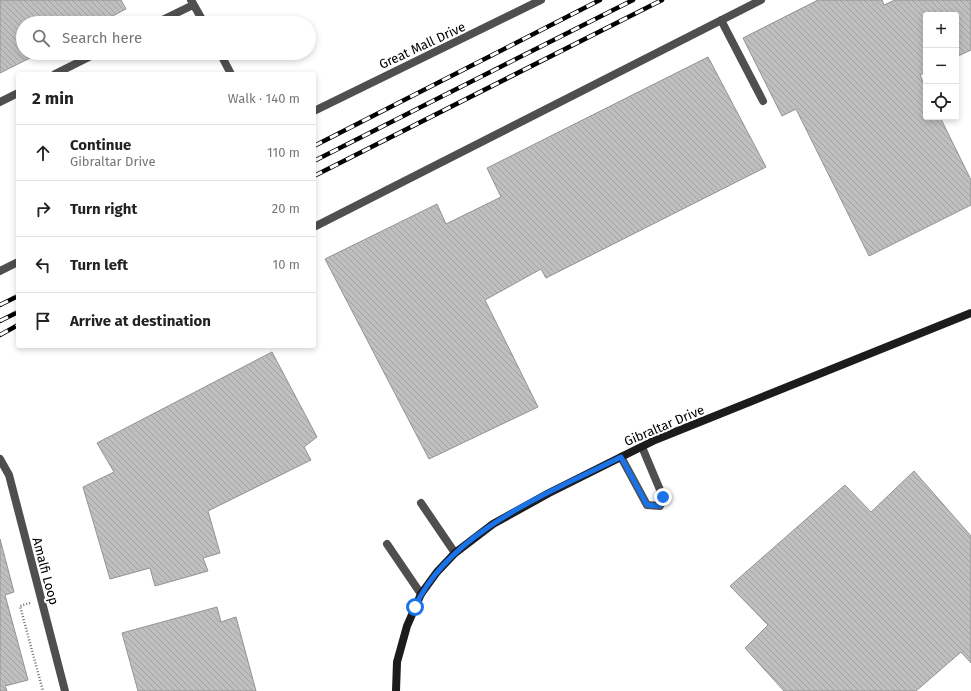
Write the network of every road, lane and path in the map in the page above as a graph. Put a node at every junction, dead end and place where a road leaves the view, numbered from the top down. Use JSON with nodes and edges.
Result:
{"nodes":[{"id":1,"x":541,"y":0,"type":"edge"},
{"id":2,"x":761,"y":0,"type":"edge"},
{"id":3,"x":192,"y":2,"type":"edge"},
{"id":4,"x":168,"y":16,"type":"edge"},
{"id":5,"x":200,"y":16,"type":"edge"},
{"id":6,"x":721,"y":20,"type":"junction"},
{"id":7,"x":83,"y":60,"type":"edge"},
{"id":8,"x":224,"y":60,"type":"edge"},
{"id":9,"x":59,"y":72,"type":"edge"},
{"id":10,"x":230,"y":72,"type":"edge"},
{"id":11,"x":16,"y":94,"type":"edge"},
{"id":12,"x":763,"y":101,"type":"dead end"},
{"id":13,"x":0,"y":102,"type":"edge"},
{"id":14,"x":316,"y":110,"type":"edge"},
{"id":15,"x":316,"y":225,"type":"edge"},
{"id":16,"x":16,"y":263,"type":"edge"},
{"id":17,"x":0,"y":271,"type":"edge"},
{"id":18,"x":971,"y":313,"type":"edge"},
{"id":19,"x":642,"y":447,"type":"junction"},
{"id":20,"x":621,"y":457,"type":"junction"},
{"id":21,"x":0,"y":459,"type":"edge"},
{"id":22,"x":421,"y":503,"type":"dead end"},
{"id":23,"x":387,"y":544,"type":"dead end"},
{"id":24,"x":455,"y":553,"type":"junction"},
{"id":25,"x":421,"y":594,"type":"junction"},
{"id":26,"x":28,"y":596,"type":"dead end"},
{"id":27,"x":43,"y":691,"type":"edge"},
{"id":28,"x":65,"y":691,"type":"edge"},
{"id":29,"x":396,"y":691,"type":"edge"}],
"edges":[{"from":1,"to":14,"type":"street","name":"Great Mall Drive"},
{"from":2,"to":6,"type":"street"},
{"from":3,"to":4,"type":"street"},
{"from":3,"to":5,"type":"street"},
{"from":6,"to":12,"type":"street"},
{"from":6,"to":15,"type":"street"},
{"from":7,"to":9,"type":"street"},
{"from":8,"to":10,"type":"street"},
{"from":11,"to":13,"type":"street"},
{"from":16,"to":17,"type":"street"},
{"from":18,"to":19,"type":"street","name":"Gibraltar Drive"},
{"from":19,"to":20,"type":"street","name":"Gibraltar Drive"},
{"from":19,"to":20,"type":"street"},
{"from":20,"to":24,"type":"street","name":"Gibraltar Drive"},
{"from":21,"to":28,"type":"street","name":"Amalfi Loop"},
{"from":22,"to":24,"type":"street"},
{"from":23,"to":25,"type":"street"},
{"from":24,"to":25,"type":"street","name":"Gibraltar Drive"},
{"from":25,"to":29,"type":"street","name":"Gibraltar Drive"},
{"from":26,"to":27,"type":"path"}]}
